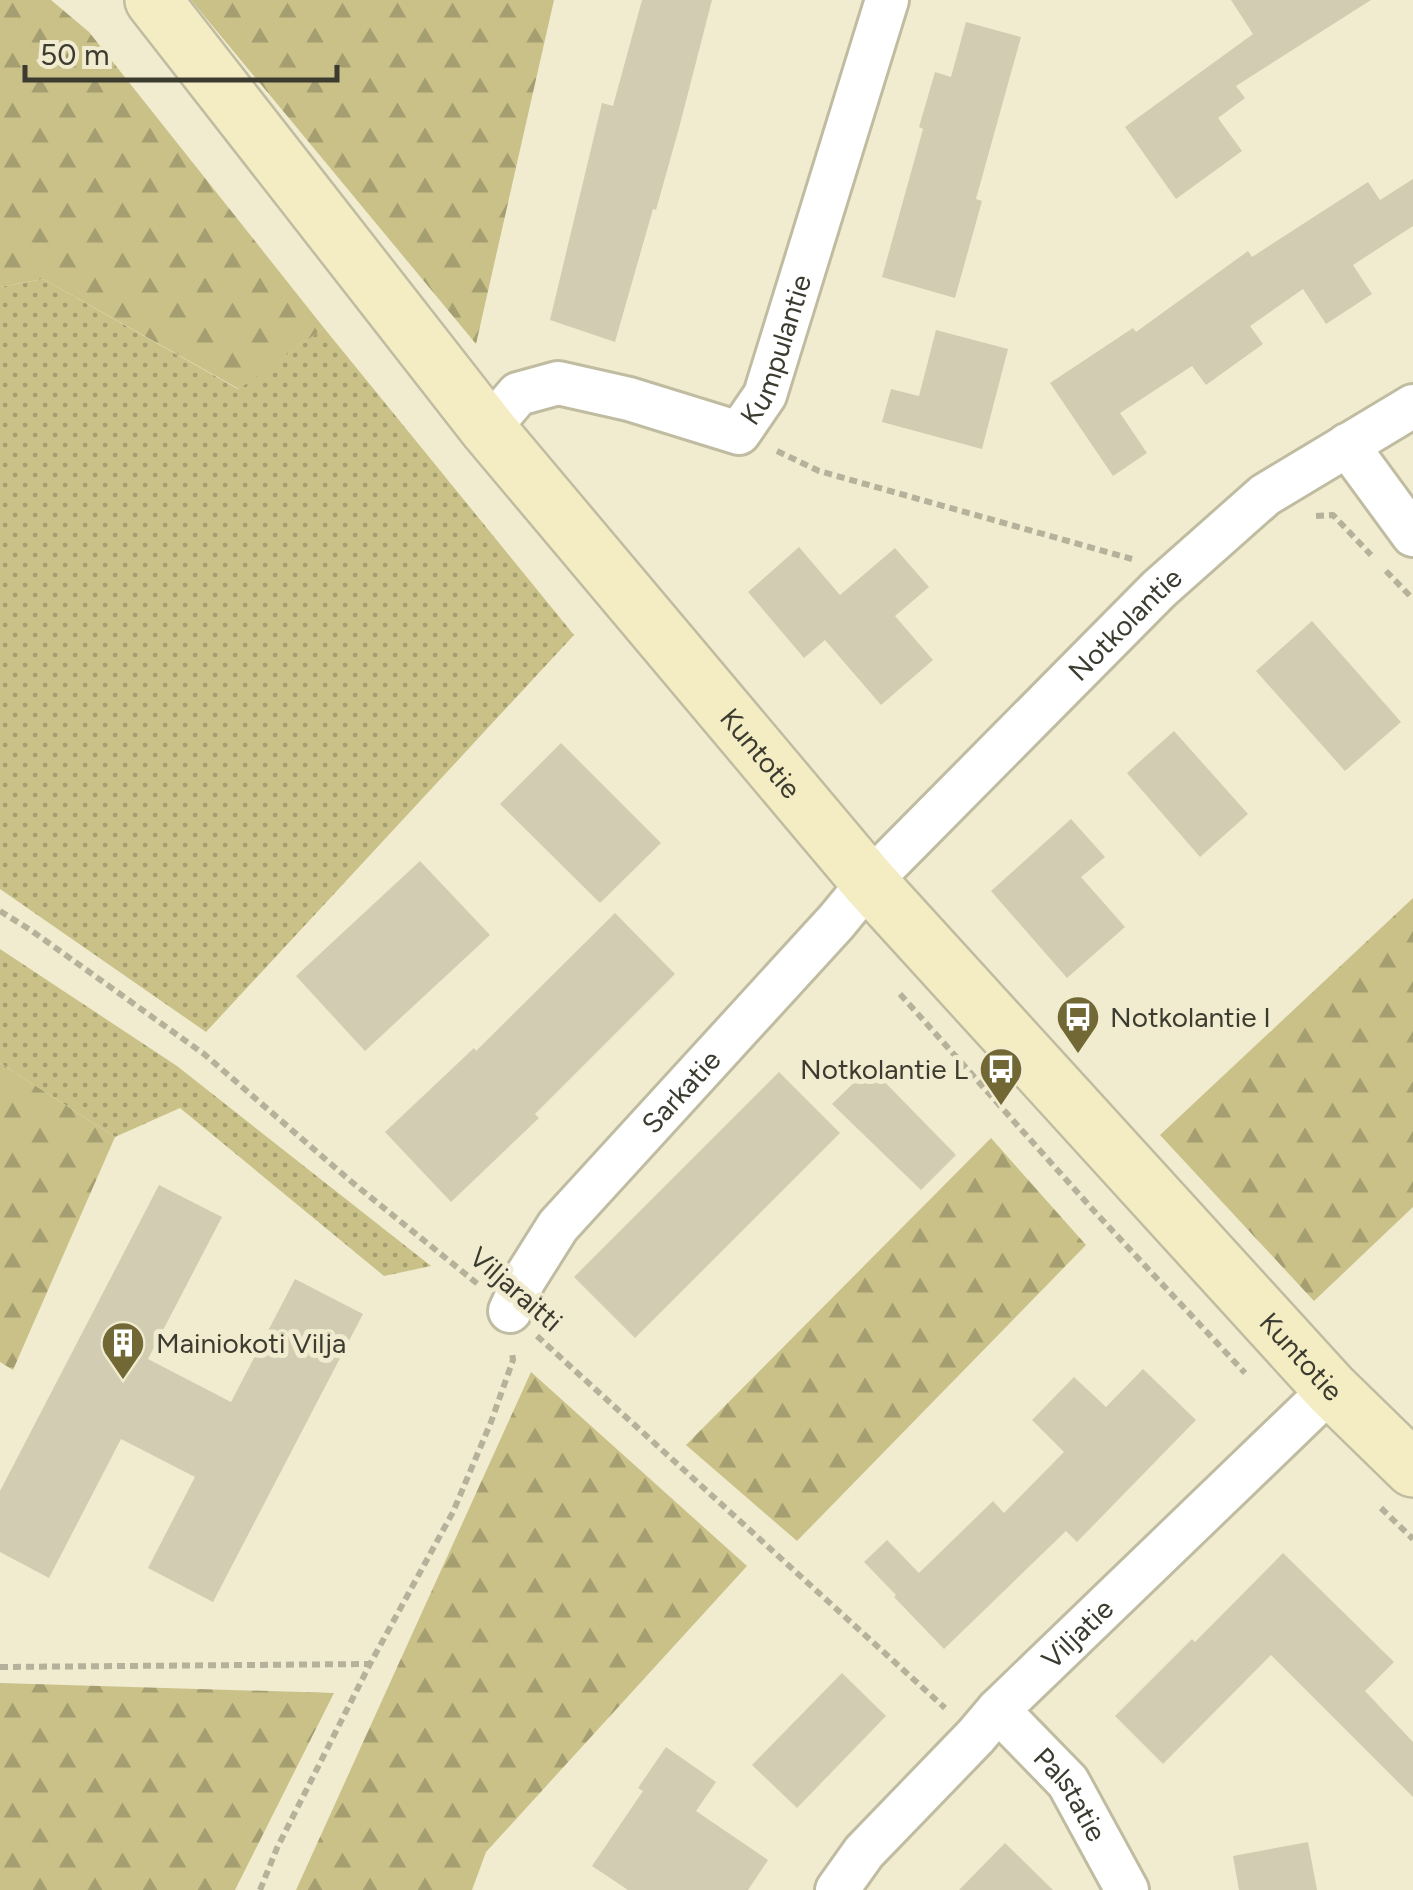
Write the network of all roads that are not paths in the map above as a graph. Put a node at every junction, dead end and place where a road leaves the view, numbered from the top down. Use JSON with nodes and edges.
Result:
{"nodes":[{"id":1,"x":153,"y":0,"type":"edge"},
{"id":2,"x":886,"y":0,"type":"edge"},
{"id":3,"x":1413,"y":406,"type":"edge"},
{"id":4,"x":488,"y":429,"type":"junction"},
{"id":5,"x":1346,"y":446,"type":"junction"},
{"id":6,"x":1413,"y":535,"type":"edge"},
{"id":7,"x":869,"y":882,"type":"junction"},
{"id":8,"x":510,"y":1311,"type":"road end"},
{"id":9,"x":1332,"y":1389,"type":"junction"},
{"id":10,"x":1413,"y":1469,"type":"edge"},
{"id":11,"x":987,"y":1723,"type":"junction"},
{"id":12,"x":837,"y":1890,"type":"edge"},
{"id":13,"x":1127,"y":1890,"type":"edge"}],
"edges":[{"from":1,"to":4,"type":"street","name":"Kuntotie"},
{"from":2,"to":4,"type":"street","name":"Kumpulantie"},
{"from":3,"to":5,"type":"street","name":"Notkolantie"},
{"from":4,"to":7,"type":"street","name":"Kuntotie"},
{"from":5,"to":6,"type":"street"},
{"from":5,"to":7,"type":"street","name":"Notkolantie"},
{"from":7,"to":8,"type":"street","name":"Sarkatie"},
{"from":7,"to":9,"type":"street","name":"Kuntotie"},
{"from":9,"to":10,"type":"street","name":"Kuntotie"},
{"from":9,"to":11,"type":"street","name":"Viljatie"},
{"from":11,"to":12,"type":"street","name":"Viljatie"},
{"from":11,"to":13,"type":"street","name":"Palstatie"}]}
